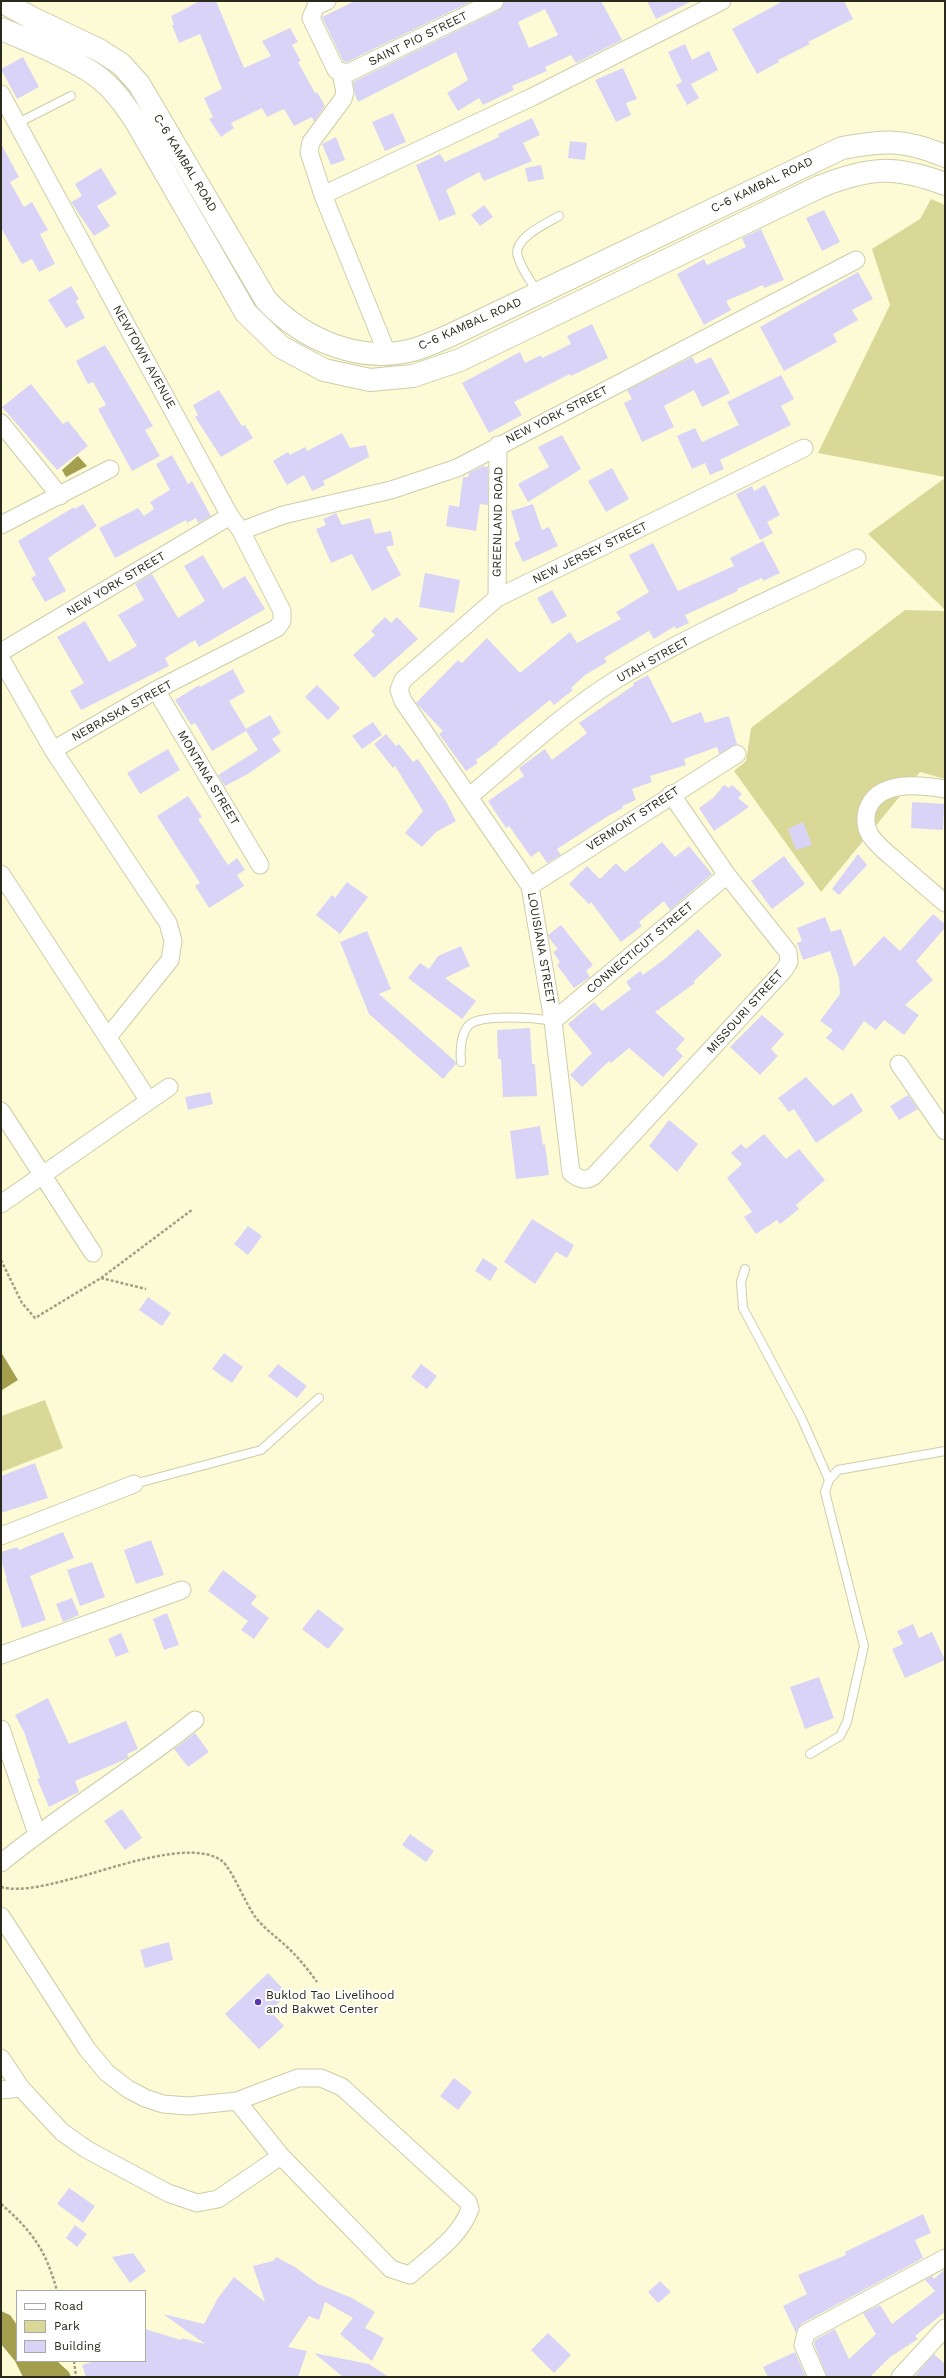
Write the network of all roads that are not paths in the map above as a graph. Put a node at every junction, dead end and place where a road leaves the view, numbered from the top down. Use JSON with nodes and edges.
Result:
{"nodes":[{"id":1,"x":1,"y":1,"type":"edge"},
{"id":2,"x":327,"y":1,"type":"edge"},
{"id":3,"x":495,"y":1,"type":"edge"},
{"id":4,"x":722,"y":1,"type":"edge"},
{"id":5,"x":1,"y":29,"type":"edge"},
{"id":6,"x":341,"y":72,"type":"junction"},
{"id":7,"x":1,"y":94,"type":"edge"},
{"id":8,"x":71,"y":96,"type":"dead end"},
{"id":9,"x":16,"y":124,"type":"junction"},
{"id":10,"x":945,"y":156,"type":"edge"},
{"id":11,"x":945,"y":184,"type":"edge"},
{"id":12,"x":323,"y":195,"type":"junction"},
{"id":13,"x":559,"y":216,"type":"dead end"},
{"id":14,"x":629,"y":250,"type":"junction"},
{"id":15,"x":856,"y":260,"type":"dead end"},
{"id":16,"x":641,"y":272,"type":"junction"},
{"id":17,"x":538,"y":294,"type":"junction"},
{"id":18,"x":387,"y":353,"type":"junction"},
{"id":19,"x":1,"y":423,"type":"edge"},
{"id":20,"x":498,"y":445,"type":"junction"},
{"id":21,"x":804,"y":448,"type":"dead end"},
{"id":22,"x":110,"y":469,"type":"dead end"},
{"id":23,"x":60,"y":496,"type":"junction"},
{"id":24,"x":230,"y":516,"type":"junction"},
{"id":25,"x":1,"y":525,"type":"edge"},
{"id":26,"x":241,"y":531,"type":"junction"},
{"id":27,"x":857,"y":558,"type":"dead end"},
{"id":28,"x":497,"y":598,"type":"junction"},
{"id":29,"x":282,"y":621,"type":"joint"},
{"id":30,"x":1,"y":652,"type":"edge"},
{"id":31,"x":1,"y":659,"type":"edge"},
{"id":32,"x":156,"y":690,"type":"junction"},
{"id":33,"x":400,"y":690,"type":"joint"},
{"id":34,"x":52,"y":750,"type":"junction"},
{"id":35,"x":737,"y":754,"type":"dead end"},
{"id":36,"x":945,"y":789,"type":"edge"},
{"id":37,"x":671,"y":794,"type":"junction"},
{"id":38,"x":470,"y":796,"type":"junction"},
{"id":39,"x":260,"y":865,"type":"dead end"},
{"id":40,"x":1,"y":874,"type":"edge"},
{"id":41,"x":727,"y":875,"type":"junction"},
{"id":42,"x":530,"y":886,"type":"junction"},
{"id":43,"x":945,"y":903,"type":"edge"},
{"id":44,"x":553,"y":1021,"type":"junction"},
{"id":45,"x":108,"y":1037,"type":"junction"},
{"id":46,"x":461,"y":1062,"type":"dead end"},
{"id":47,"x":899,"y":1064,"type":"dead end"},
{"id":48,"x":169,"y":1087,"type":"dead end"},
{"id":49,"x":149,"y":1101,"type":"junction"},
{"id":50,"x":1,"y":1111,"type":"edge"},
{"id":51,"x":945,"y":1131,"type":"edge"},
{"id":52,"x":571,"y":1173,"type":"joint"},
{"id":53,"x":42,"y":1174,"type":"junction"},
{"id":54,"x":1,"y":1204,"type":"edge"},
{"id":55,"x":93,"y":1253,"type":"dead end"},
{"id":56,"x":745,"y":1269,"type":"dead end"},
{"id":57,"x":319,"y":1398,"type":"dead end"},
{"id":58,"x":945,"y":1450,"type":"edge"},
{"id":59,"x":829,"y":1480,"type":"junction"},
{"id":60,"x":134,"y":1484,"type":"joint"},
{"id":61,"x":1,"y":1536,"type":"edge"},
{"id":62,"x":182,"y":1590,"type":"dead end"},
{"id":63,"x":1,"y":1656,"type":"edge"},
{"id":64,"x":195,"y":1720,"type":"dead end"},
{"id":65,"x":1,"y":1730,"type":"edge"},
{"id":66,"x":810,"y":1754,"type":"dead end"},
{"id":67,"x":37,"y":1834,"type":"junction"},
{"id":68,"x":1,"y":1863,"type":"edge"},
{"id":69,"x":1,"y":1916,"type":"edge"},
{"id":70,"x":1,"y":2058,"type":"edge"},
{"id":71,"x":22,"y":2088,"type":"junction"},
{"id":72,"x":1,"y":2090,"type":"edge"},
{"id":73,"x":237,"y":2100,"type":"junction"},
{"id":74,"x":281,"y":2156,"type":"junction"},
{"id":75,"x":945,"y":2258,"type":"edge"},
{"id":76,"x":945,"y":2328,"type":"edge"},
{"id":77,"x":817,"y":2377,"type":"edge"},
{"id":78,"x":900,"y":2377,"type":"edge"}],
"edges":[{"from":1,"to":18,"type":"main road","name":"C-6 KAMBAL ROAD"},
{"from":2,"to":6,"type":"street"},
{"from":3,"to":6,"type":"street","name":"SAINT PIO STREET"},
{"from":4,"to":12,"type":"street"},
{"from":5,"to":16,"type":"main road","name":"C-6 KAMBAL ROAD"},
{"from":6,"to":12,"type":"street"},
{"from":7,"to":9,"type":"street","name":"NEWTOWN AVENUE"},
{"from":8,"to":9,"type":"lane"},
{"from":9,"to":24,"type":"street","name":"NEWTOWN AVENUE"},
{"from":10,"to":14,"type":"main road","name":"C-6 KAMBAL ROAD"},
{"from":11,"to":16,"type":"main road","name":"C-6 KAMBAL ROAD"},
{"from":12,"to":18,"type":"street"},
{"from":13,"to":17,"type":"lane"},
{"from":14,"to":16,"type":"main road"},
{"from":14,"to":17,"type":"main road","name":"C-6 KAMBAL ROAD"},
{"from":15,"to":20,"type":"street","name":"NEW YORK STREET"},
{"from":17,"to":18,"type":"main road","name":"C-6 KAMBAL ROAD"},
{"from":19,"to":23,"type":"street"},
{"from":20,"to":26,"type":"street","name":"NEW YORK STREET"},
{"from":20,"to":28,"type":"street","name":"GREENLAND ROAD"},
{"from":21,"to":28,"type":"street","name":"NEW JERSEY STREET"},
{"from":22,"to":23,"type":"street"},
{"from":23,"to":25,"type":"street"},
{"from":24,"to":26,"type":"street","name":"NEWTOWN AVENUE"},
{"from":24,"to":30,"type":"street","name":"NEW YORK STREET"},
{"from":26,"to":29,"type":"street","name":"NEWTOWN AVENUE"},
{"from":27,"to":38,"type":"street","name":"UTAH STREET"},
{"from":28,"to":33,"type":"street","name":"NEW JERSEY STREET"},
{"from":29,"to":32,"type":"street","name":"NEBRASKA STREET"},
{"from":31,"to":34,"type":"street"},
{"from":32,"to":34,"type":"street","name":"NEBRASKA STREET"},
{"from":32,"to":39,"type":"street","name":"MONTANA STREET"},
{"from":33,"to":38,"type":"street","name":"LOUISIANA STREET"},
{"from":34,"to":45,"type":"street"},
{"from":35,"to":37,"type":"street","name":"VERMONT STREET"},
{"from":36,"to":43,"type":"street"},
{"from":37,"to":41,"type":"street","name":"MISSOURI STREET"},
{"from":37,"to":42,"type":"street","name":"VERMONT STREET"},
{"from":38,"to":42,"type":"street","name":"LOUISIANA STREET"},
{"from":40,"to":45,"type":"street"},
{"from":41,"to":44,"type":"street","name":"CONNECTICUT STREET"},
{"from":41,"to":52,"type":"street","name":"MISSOURI STREET"},
{"from":42,"to":44,"type":"street","name":"LOUISIANA STREET"},
{"from":44,"to":46,"type":"lane"},
{"from":44,"to":52,"type":"street","name":"LOUISIANA STREET"},
{"from":45,"to":49,"type":"street"},
{"from":47,"to":51,"type":"street"},
{"from":48,"to":49,"type":"street"},
{"from":49,"to":53,"type":"street"},
{"from":50,"to":53,"type":"street"},
{"from":53,"to":54,"type":"street"},
{"from":53,"to":55,"type":"street"},
{"from":56,"to":59,"type":"lane"},
{"from":57,"to":60,"type":"lane"},
{"from":58,"to":59,"type":"lane"},
{"from":59,"to":66,"type":"lane"},
{"from":60,"to":61,"type":"street"},
{"from":62,"to":63,"type":"street"},
{"from":64,"to":67,"type":"street"},
{"from":65,"to":67,"type":"street"},
{"from":67,"to":68,"type":"street"},
{"from":69,"to":73,"type":"street"},
{"from":70,"to":71,"type":"street"},
{"from":71,"to":72,"type":"street"},
{"from":71,"to":74,"type":"street"},
{"from":73,"to":74,"type":"street"},
{"from":73,"to":74,"type":"street"},
{"from":75,"to":77,"type":"street"},
{"from":76,"to":78,"type":"street"}]}
